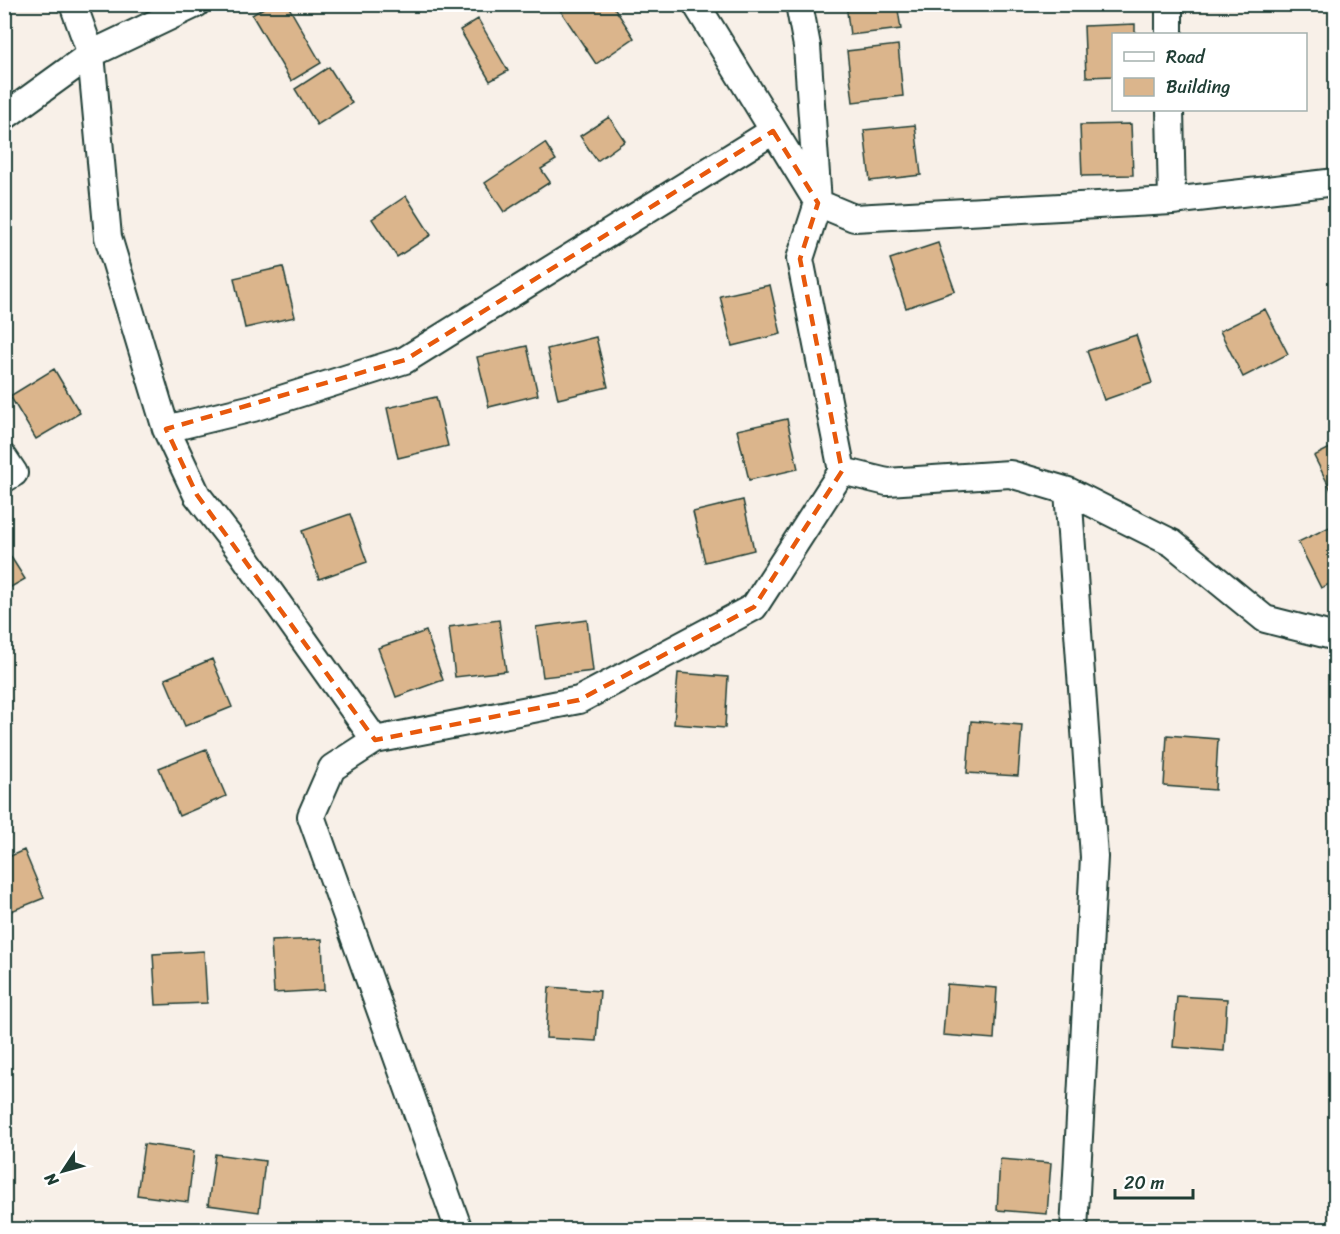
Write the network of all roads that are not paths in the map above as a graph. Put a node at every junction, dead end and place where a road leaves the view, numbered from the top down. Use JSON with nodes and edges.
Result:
{"nodes":[{"id":1,"x":73,"y":4,"type":"edge"},
{"id":2,"x":196,"y":4,"type":"edge"},
{"id":3,"x":696,"y":4,"type":"edge"},
{"id":4,"x":799,"y":4,"type":"edge"},
{"id":5,"x":1169,"y":4,"type":"edge"},
{"id":6,"x":1169,"y":33,"type":"edge"},
{"id":7,"x":91,"y":54,"type":"junction"},
{"id":8,"x":1170,"y":111,"type":"edge"},
{"id":9,"x":4,"y":117,"type":"edge"},
{"id":10,"x":773,"y":131,"type":"junction"},
{"id":11,"x":1335,"y":182,"type":"edge"},
{"id":12,"x":1172,"y":201,"type":"junction"},
{"id":13,"x":818,"y":203,"type":"junction"},
{"id":14,"x":166,"y":429,"type":"junction"},
{"id":15,"x":4,"y":458,"type":"edge"},
{"id":16,"x":842,"y":471,"type":"junction"},
{"id":17,"x":4,"y":479,"type":"edge"},
{"id":18,"x":1068,"y":491,"type":"junction"},
{"id":19,"x":1335,"y":637,"type":"edge"},
{"id":20,"x":375,"y":740,"type":"junction"},
{"id":21,"x":459,"y":1230,"type":"edge"},
{"id":22,"x":1074,"y":1230,"type":"edge"}],
"edges":[{"from":1,"to":7,"type":"street"},
{"from":2,"to":7,"type":"street"},
{"from":3,"to":10,"type":"street"},
{"from":4,"to":13,"type":"street"},
{"from":5,"to":6,"type":"street"},
{"from":7,"to":9,"type":"street"},
{"from":7,"to":14,"type":"street"},
{"from":8,"to":12,"type":"street"},
{"from":10,"to":13,"type":"street"},
{"from":10,"to":14,"type":"street"},
{"from":11,"to":12,"type":"street"},
{"from":12,"to":13,"type":"street"},
{"from":13,"to":16,"type":"street"},
{"from":14,"to":20,"type":"street"},
{"from":15,"to":17,"type":"street"},
{"from":16,"to":18,"type":"street"},
{"from":16,"to":20,"type":"street"},
{"from":18,"to":19,"type":"street"},
{"from":18,"to":22,"type":"street"},
{"from":20,"to":21,"type":"street"}]}
